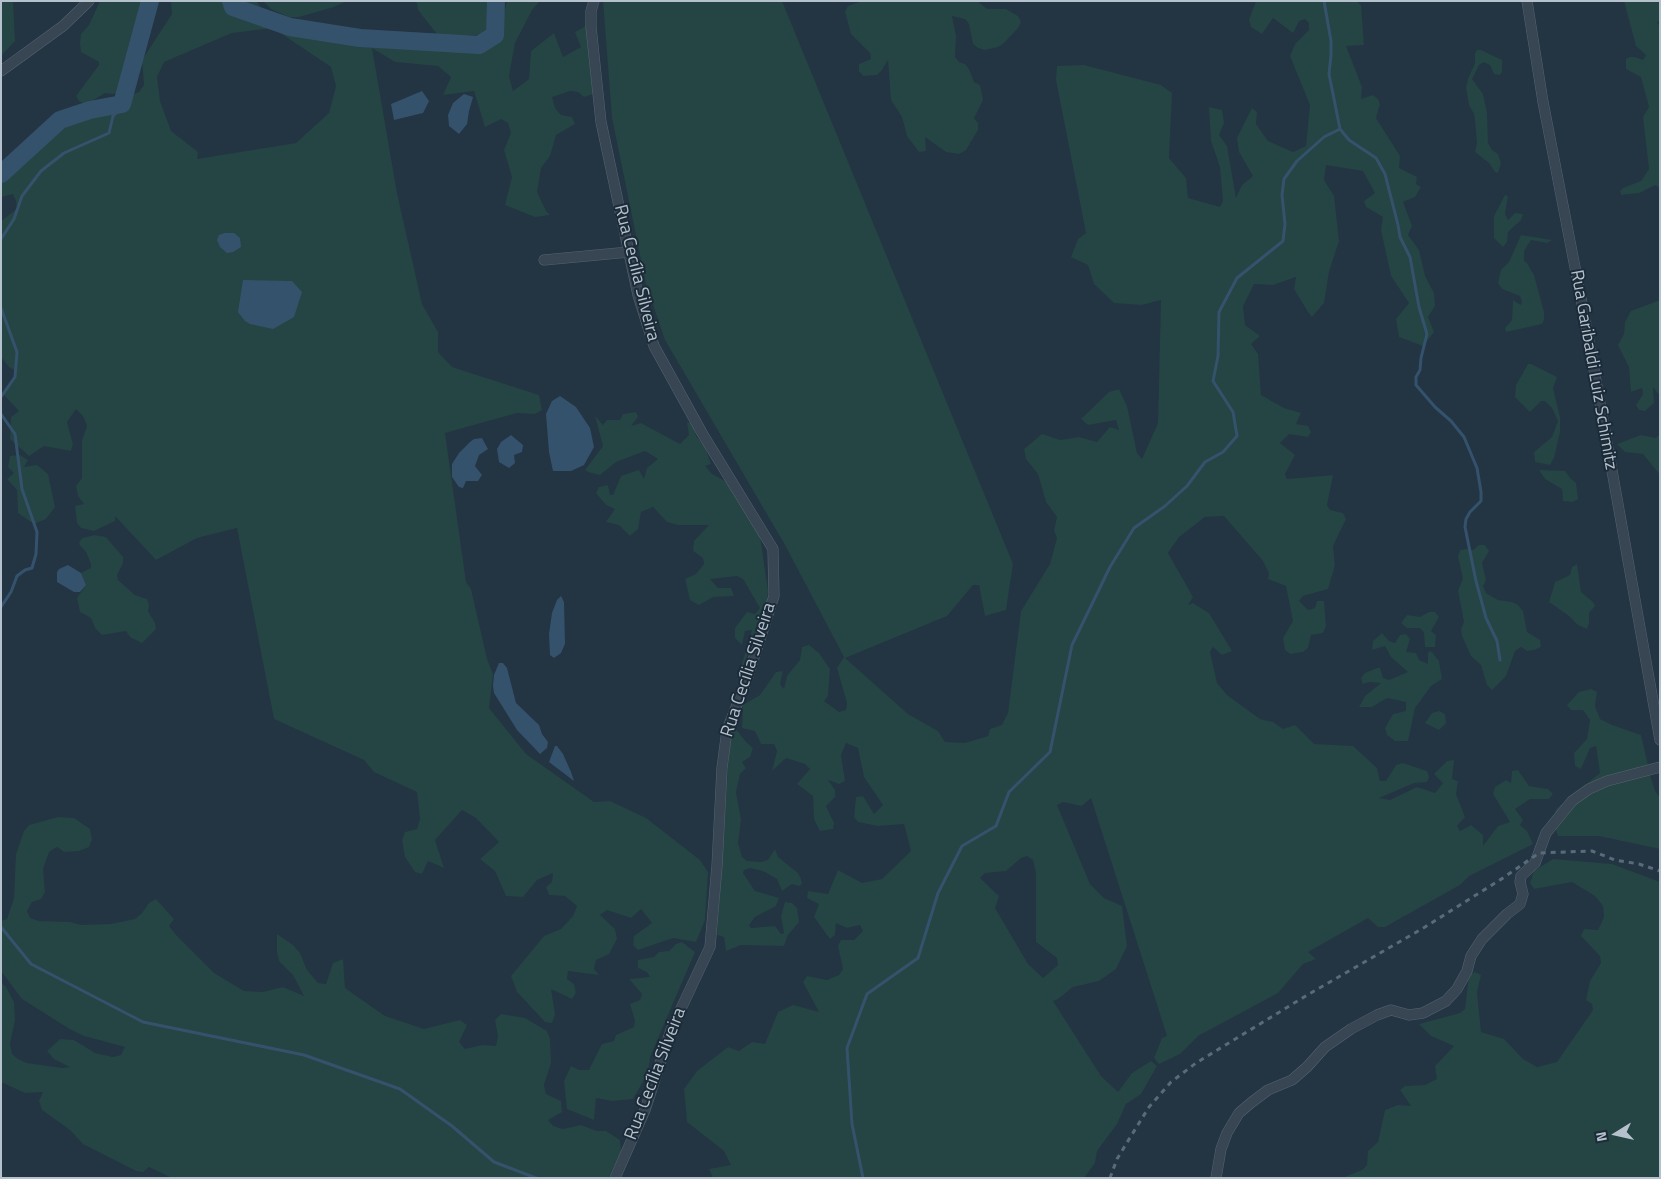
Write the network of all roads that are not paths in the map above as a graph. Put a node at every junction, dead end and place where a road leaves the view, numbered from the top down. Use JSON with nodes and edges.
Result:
{"nodes":[{"id":1,"x":89,"y":1,"type":"edge"},
{"id":2,"x":594,"y":1,"type":"edge"},
{"id":3,"x":1527,"y":1,"type":"edge"},
{"id":4,"x":1,"y":72,"type":"edge"},
{"id":5,"x":628,"y":252,"type":"junction"},
{"id":6,"x":544,"y":260,"type":"dead end"},
{"id":7,"x":1660,"y":740,"type":"edge"},
{"id":8,"x":1660,"y":767,"type":"edge"},
{"id":9,"x":615,"y":1178,"type":"edge"},
{"id":10,"x":1216,"y":1178,"type":"edge"}],
"edges":[{"from":1,"to":4,"type":"street"},
{"from":2,"to":5,"type":"street","name":"Rua Cecília Silveira"},
{"from":3,"to":7,"type":"street","name":"Rua Garibaldi Luiz Schimitz"},
{"from":5,"to":6,"type":"street"},
{"from":5,"to":9,"type":"street","name":"Rua Cecília Silveira"},
{"from":8,"to":10,"type":"street"}]}
